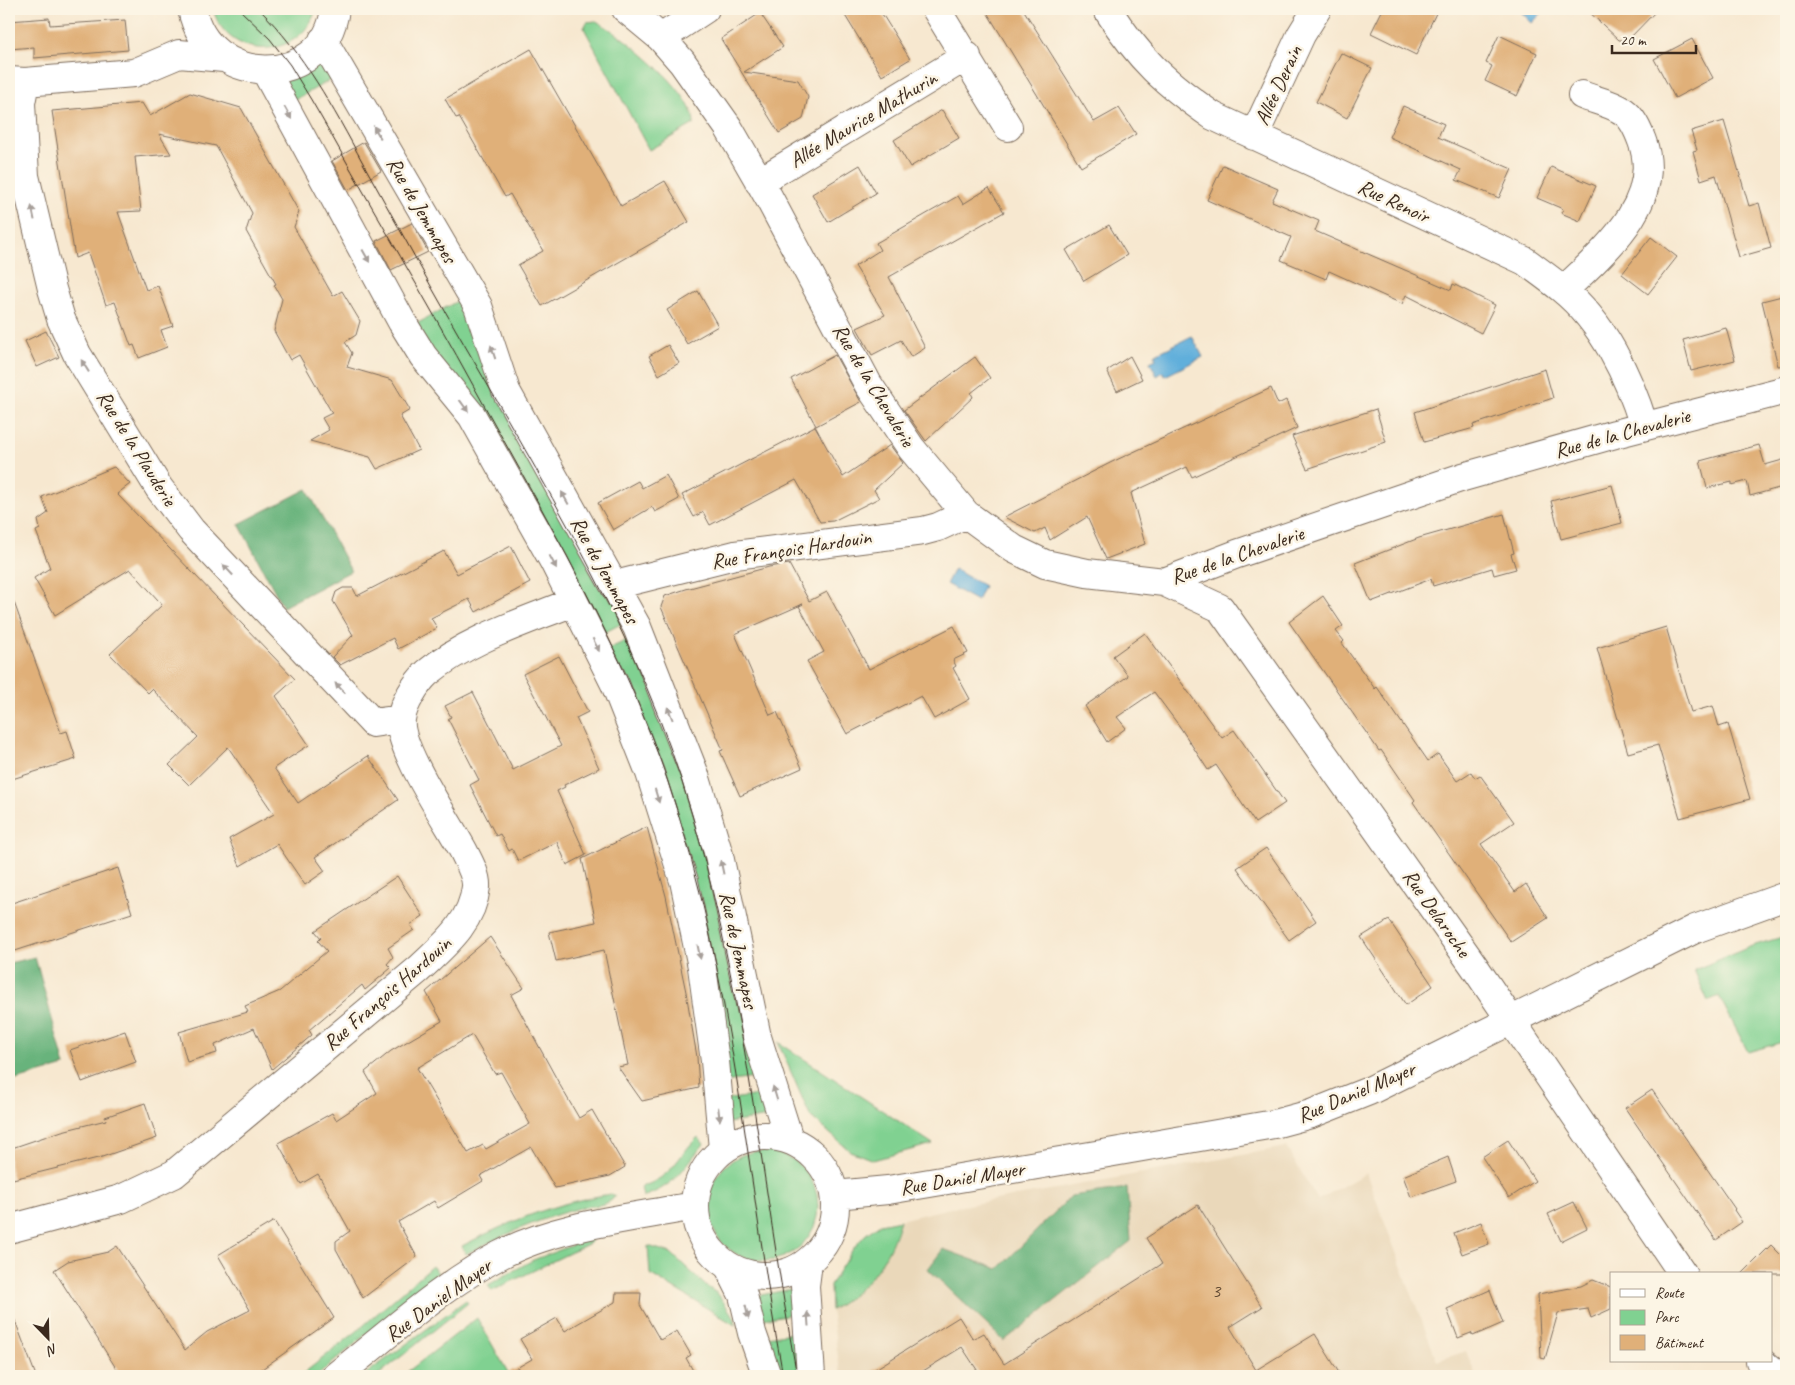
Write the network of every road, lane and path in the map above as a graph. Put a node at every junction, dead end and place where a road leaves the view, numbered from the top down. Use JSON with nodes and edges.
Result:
{"nodes":[{"id":1,"x":626,"y":9,"type":"edge"},
{"id":2,"x":705,"y":9,"type":"edge"},
{"id":3,"x":936,"y":9,"type":"edge"},
{"id":4,"x":1107,"y":9,"type":"edge"},
{"id":5,"x":1317,"y":9,"type":"edge"},
{"id":6,"x":339,"y":11,"type":"edge"},
{"id":7,"x":193,"y":14,"type":"edge"},
{"id":8,"x":661,"y":38,"type":"junction"},
{"id":9,"x":323,"y":40,"type":"junction"},
{"id":10,"x":179,"y":54,"type":"junction"},
{"id":11,"x":967,"y":56,"type":"junction"},
{"id":12,"x":224,"y":58,"type":"junction"},
{"id":13,"x":265,"y":70,"type":"junction"},
{"id":14,"x":17,"y":82,"type":"edge"},
{"id":15,"x":1582,"y":95,"type":"dead end"},
{"id":16,"x":1008,"y":126,"type":"dead end"},
{"id":17,"x":1254,"y":136,"type":"junction"},
{"id":18,"x":759,"y":182,"type":"junction"},
{"id":19,"x":1564,"y":290,"type":"junction"},
{"id":20,"x":1786,"y":390,"type":"edge"},
{"id":21,"x":1644,"y":426,"type":"junction"},
{"id":22,"x":966,"y":514,"type":"junction"},
{"id":23,"x":1164,"y":582,"type":"junction"},
{"id":24,"x":615,"y":585,"type":"junction"},
{"id":25,"x":573,"y":602,"type":"junction"},
{"id":26,"x":401,"y":720,"type":"junction"},
{"id":27,"x":1786,"y":896,"type":"edge"},
{"id":28,"x":1510,"y":1020,"type":"junction"},
{"id":29,"x":789,"y":1139,"type":"junction"},
{"id":30,"x":723,"y":1149,"type":"junction"},
{"id":31,"x":835,"y":1195,"type":"junction"},
{"id":32,"x":694,"y":1206,"type":"junction"},
{"id":33,"x":9,"y":1228,"type":"edge"},
{"id":34,"x":808,"y":1262,"type":"junction"},
{"id":35,"x":729,"y":1267,"type":"junction"},
{"id":36,"x":1682,"y":1272,"type":"edge"},
{"id":37,"x":1758,"y":1362,"type":"edge"},
{"id":38,"x":1760,"y":1362,"type":"edge"},
{"id":39,"x":336,"y":1376,"type":"edge"},
{"id":40,"x":767,"y":1376,"type":"edge"},
{"id":41,"x":811,"y":1376,"type":"edge"},
{"id":42,"x":1744,"y":1376,"type":"edge"},
{"id":43,"x":1778,"y":1376,"type":"edge"}],
"edges":[{"from":1,"to":8,"type":"street","name":"Rue de la Chevalerie"},
{"from":2,"to":8,"type":"street"},
{"from":3,"to":11,"type":"street"},
{"from":4,"to":17,"type":"street","name":"Rue Renoir"},
{"from":5,"to":17,"type":"street","name":"Allée Derain"},
{"from":6,"to":9,"type":"street"},
{"from":7,"to":10,"type":"street"},
{"from":7,"to":12,"type":"street"},
{"from":8,"to":18,"type":"street","name":"Rue de la Chevalerie"},
{"from":9,"to":13,"type":"street"},
{"from":24,"to":9,"type":"street","name":"Rue de Jemmapes","one_way":true},
{"from":10,"to":12,"type":"street"},
{"from":10,"to":14,"type":"street"},
{"from":11,"to":16,"type":"street"},
{"from":11,"to":18,"type":"street","name":"Allée Maurice Mathurin"},
{"from":12,"to":13,"type":"street"},
{"from":13,"to":25,"type":"street","name":"Rue de Jemmapes","one_way":true},
{"from":26,"to":14,"type":"street","name":"Rue de la Plauderie","one_way":true},
{"from":15,"to":19,"type":"street"},
{"from":17,"to":19,"type":"street","name":"Rue Renoir"},
{"from":18,"to":22,"type":"street","name":"Rue de la Chevalerie"},
{"from":19,"to":21,"type":"street","name":"Rue Renoir"},
{"from":20,"to":21,"type":"street","name":"Rue de la Chevalerie"},
{"from":21,"to":23,"type":"street","name":"Rue de la Chevalerie"},
{"from":22,"to":23,"type":"street","name":"Rue de la Chevalerie"},
{"from":22,"to":24,"type":"street","name":"Rue François Hardouin"},
{"from":23,"to":28,"type":"street","name":"Rue Delaroche"},
{"from":29,"to":24,"type":"street","name":"Rue de Jemmapes","one_way":true},
{"from":25,"to":26,"type":"street"},
{"from":25,"to":30,"type":"street","name":"Rue de Jemmapes","one_way":true},
{"from":26,"to":33,"type":"street","name":"Rue François Hardouin"},
{"from":27,"to":28,"type":"street","name":"Rue Daniel Mayer"},
{"from":28,"to":31,"type":"street","name":"Rue Daniel Mayer"},
{"from":28,"to":36,"type":"street","name":"Rue Delaroche"},
{"from":29,"to":30,"type":"street"},
{"from":29,"to":31,"type":"street"},
{"from":30,"to":32,"type":"street"},
{"from":31,"to":34,"type":"street"},
{"from":32,"to":35,"type":"street"},
{"from":32,"to":39,"type":"street","name":"Rue Daniel Mayer"},
{"from":34,"to":35,"type":"street"},
{"from":41,"to":34,"type":"street","one_way":true},
{"from":35,"to":40,"type":"street","one_way":true},
{"from":37,"to":42,"type":"street"},
{"from":38,"to":43,"type":"street"}]}
